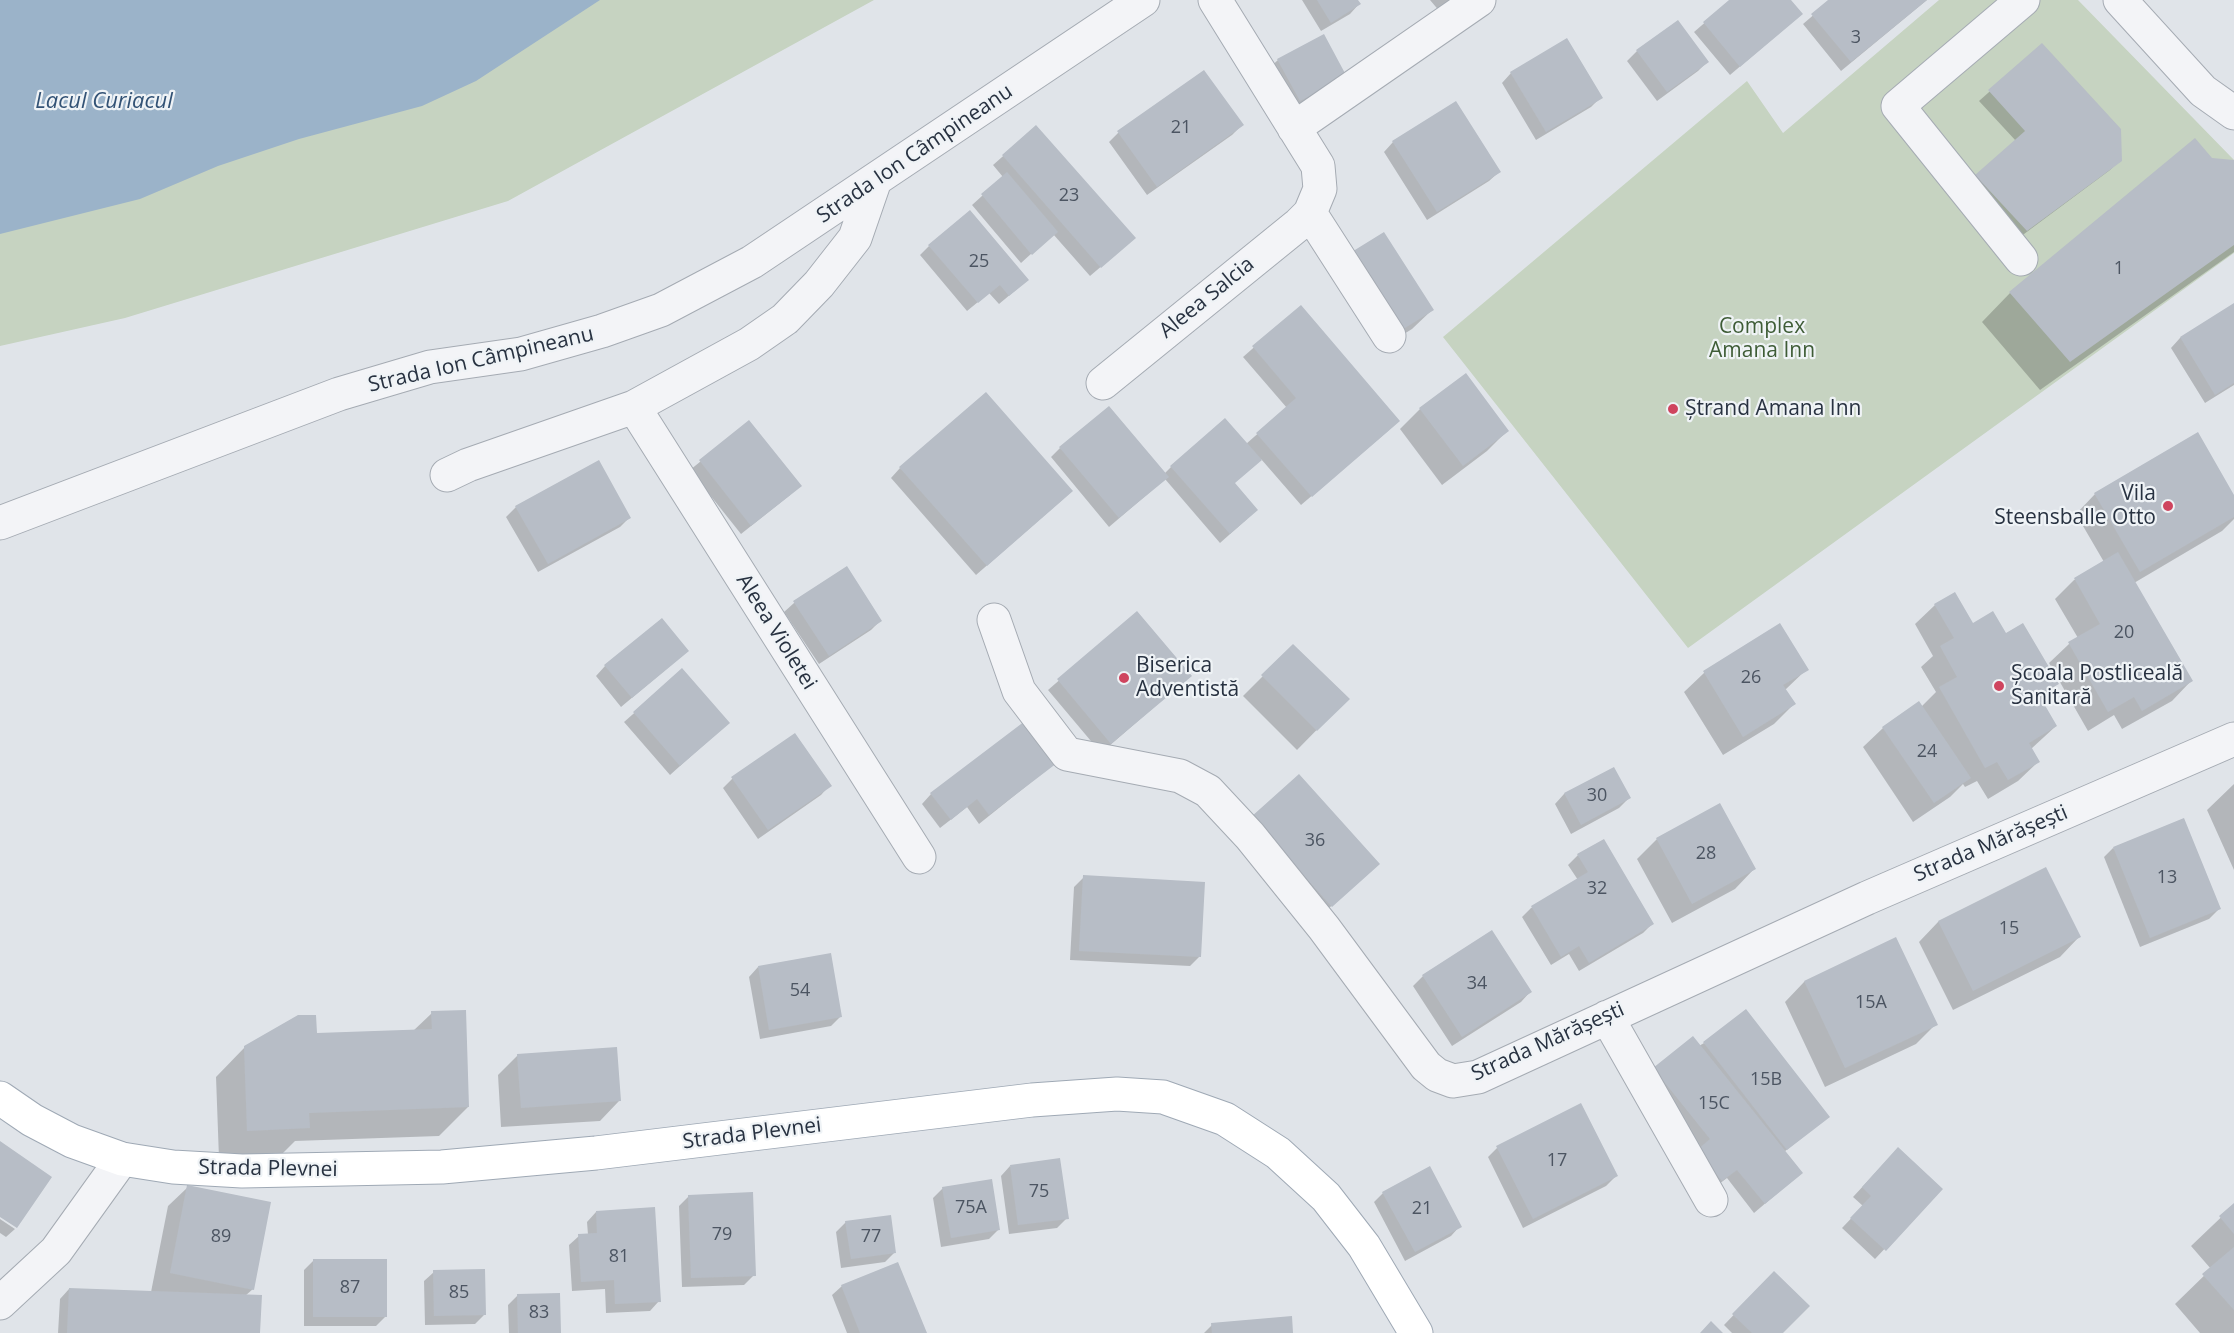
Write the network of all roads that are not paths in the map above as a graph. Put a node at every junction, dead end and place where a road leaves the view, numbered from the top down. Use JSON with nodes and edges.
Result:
{"nodes":[{"id":1,"x":1143,"y":0,"type":"edge"},
{"id":2,"x":1215,"y":0,"type":"edge"},
{"id":3,"x":1479,"y":0,"type":"edge"},
{"id":4,"x":2023,"y":0,"type":"edge"},
{"id":5,"x":2120,"y":0,"type":"edge"},
{"id":6,"x":2234,"y":113,"type":"edge"},
{"id":7,"x":1294,"y":128,"type":"junction"},
{"id":8,"x":875,"y":180,"type":"junction"},
{"id":9,"x":1310,"y":213,"type":"junction"},
{"id":10,"x":2021,"y":259,"type":"dead end"},
{"id":11,"x":1389,"y":336,"type":"dead end"},
{"id":12,"x":1103,"y":383,"type":"dead end"},
{"id":13,"x":634,"y":407,"type":"junction"},
{"id":14,"x":447,"y":475,"type":"dead end"},
{"id":15,"x":0,"y":523,"type":"edge"},
{"id":16,"x":994,"y":620,"type":"dead end"},
{"id":17,"x":2234,"y":740,"type":"edge"},
{"id":18,"x":919,"y":857,"type":"dead end"},
{"id":19,"x":1607,"y":1017,"type":"junction"},
{"id":20,"x":0,"y":1098,"type":"edge"},
{"id":21,"x":122,"y":1159,"type":"junction"},
{"id":22,"x":1711,"y":1200,"type":"dead end"},
{"id":23,"x":0,"y":1303,"type":"edge"},
{"id":24,"x":1416,"y":1333,"type":"edge"}],
"edges":[{"from":1,"to":8,"type":"street","name":"Strada Ion Câmpineanu"},
{"from":2,"to":7,"type":"street","name":"Aleea Salcia"},
{"from":3,"to":7,"type":"street"},
{"from":4,"to":10,"type":"street"},
{"from":5,"to":6,"type":"street"},
{"from":7,"to":9,"type":"street","name":"Aleea Salcia"},
{"from":8,"to":13,"type":"street"},
{"from":8,"to":15,"type":"street","name":"Strada Ion Câmpineanu"},
{"from":9,"to":11,"type":"street"},
{"from":9,"to":12,"type":"street","name":"Aleea Salcia"},
{"from":13,"to":14,"type":"street"},
{"from":13,"to":18,"type":"street","name":"Aleea Violetei"},
{"from":16,"to":19,"type":"street","name":"Strada Mărășești"},
{"from":17,"to":19,"type":"street","name":"Strada Mărășești"},
{"from":19,"to":22,"type":"street"},
{"from":20,"to":21,"type":"main road","name":"Strada Plevnei"},
{"from":21,"to":23,"type":"street"},
{"from":21,"to":24,"type":"main road","name":"Strada Plevnei"}]}
